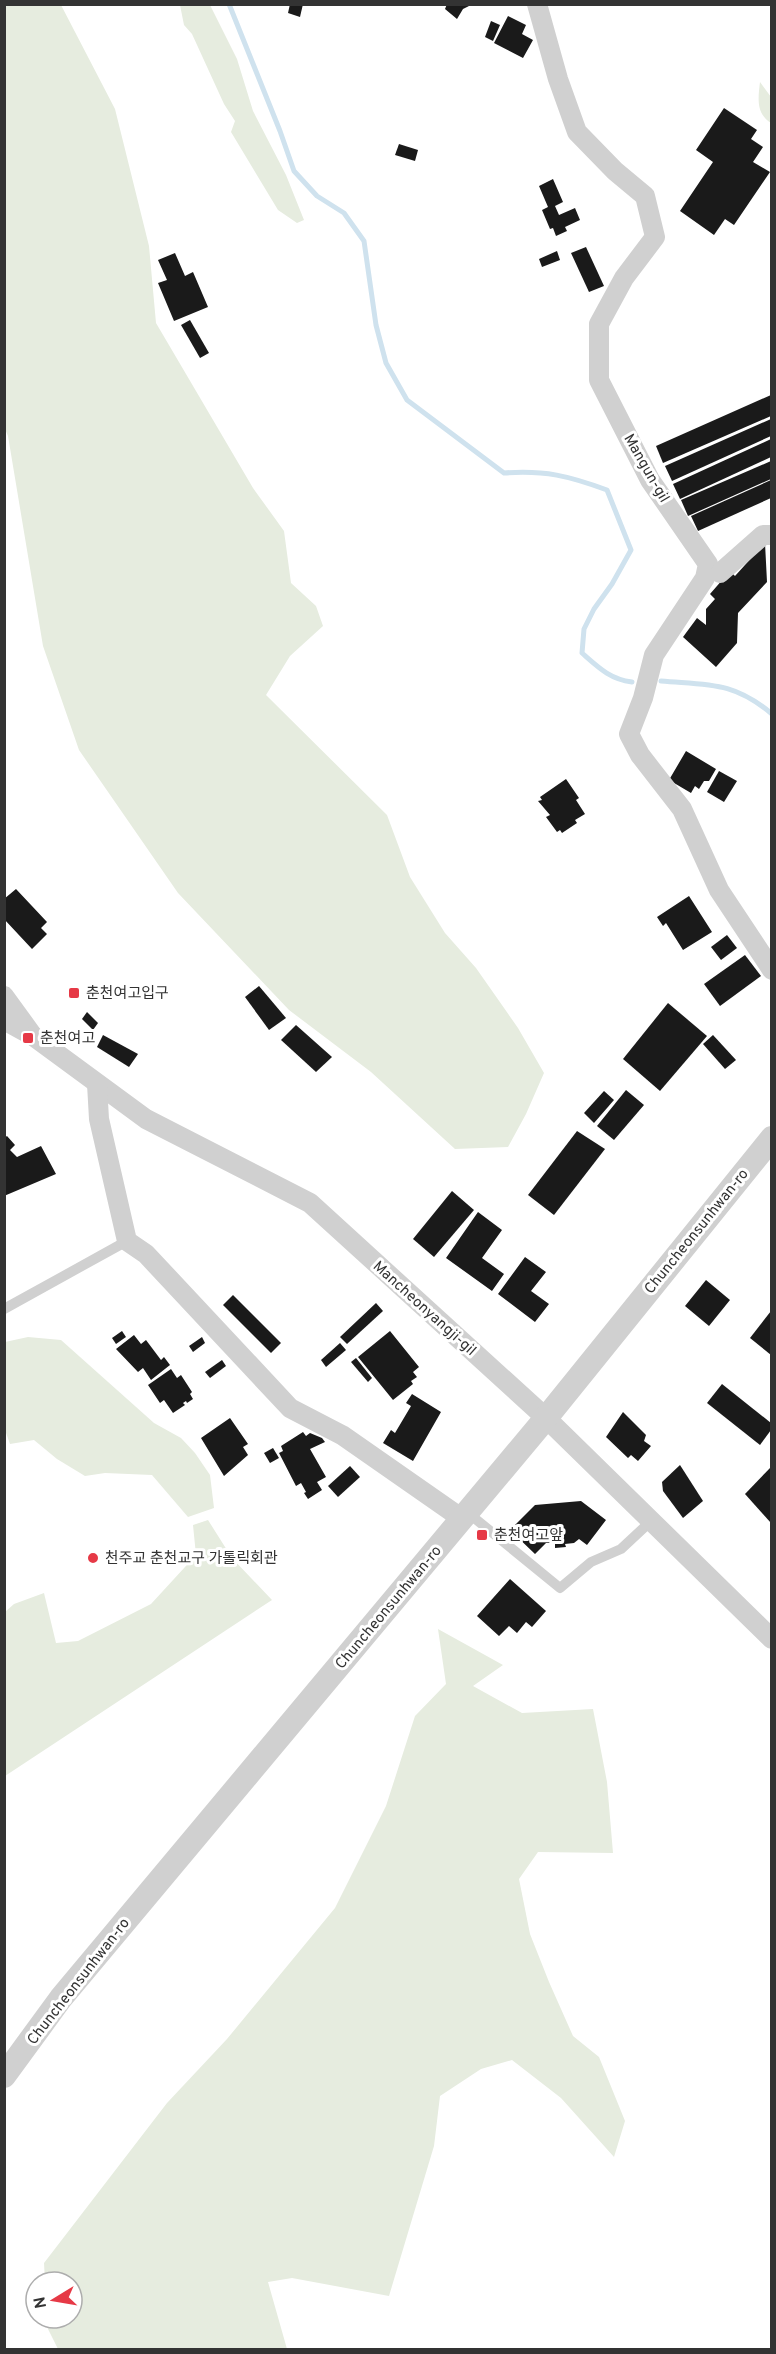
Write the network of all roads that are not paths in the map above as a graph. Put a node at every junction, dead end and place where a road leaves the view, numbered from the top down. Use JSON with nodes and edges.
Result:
{"nodes":[{"id":1,"x":537,"y":4,"type":"edge"},
{"id":2,"x":771,"y":535,"type":"edge"},
{"id":3,"x":720,"y":573,"type":"dead end"},
{"id":4,"x":771,"y":970,"type":"edge"},
{"id":5,"x":4,"y":996,"type":"edge"},
{"id":6,"x":4,"y":1020,"type":"edge"},
{"id":7,"x":33,"y":1036,"type":"junction"},
{"id":8,"x":98,"y":1084,"type":"junction"},
{"id":9,"x":771,"y":1138,"type":"edge"},
{"id":10,"x":128,"y":1241,"type":"junction"},
{"id":11,"x":4,"y":1309,"type":"edge"},
{"id":12,"x":546,"y":1418,"type":"junction"},
{"id":13,"x":464,"y":1515,"type":"junction"},
{"id":14,"x":651,"y":1521,"type":"junction"},
{"id":15,"x":771,"y":1639,"type":"edge"},
{"id":16,"x":4,"y":2076,"type":"edge"}],
"edges":[{"from":1,"to":4,"type":"street","name":"Mangun-gil"},
{"from":2,"to":3,"type":"street"},
{"from":5,"to":7,"type":"street"},
{"from":6,"to":7,"type":"street"},
{"from":7,"to":8,"type":"street","name":"Mancheonyangji-gil"},
{"from":8,"to":10,"type":"street"},
{"from":8,"to":12,"type":"street","name":"Mancheonyangji-gil"},
{"from":9,"to":12,"type":"street","name":"Chuncheonsunhwan-ro"},
{"from":10,"to":11,"type":"lane"},
{"from":10,"to":13,"type":"street"},
{"from":12,"to":13,"type":"street","name":"Chuncheonsunhwan-ro"},
{"from":12,"to":14,"type":"street","name":"Mancheonyangji-gil"},
{"from":13,"to":14,"type":"lane"},
{"from":13,"to":16,"type":"street","name":"Chuncheonsunhwan-ro"},
{"from":14,"to":15,"type":"street","name":"Mancheonyangji-gil"}]}
